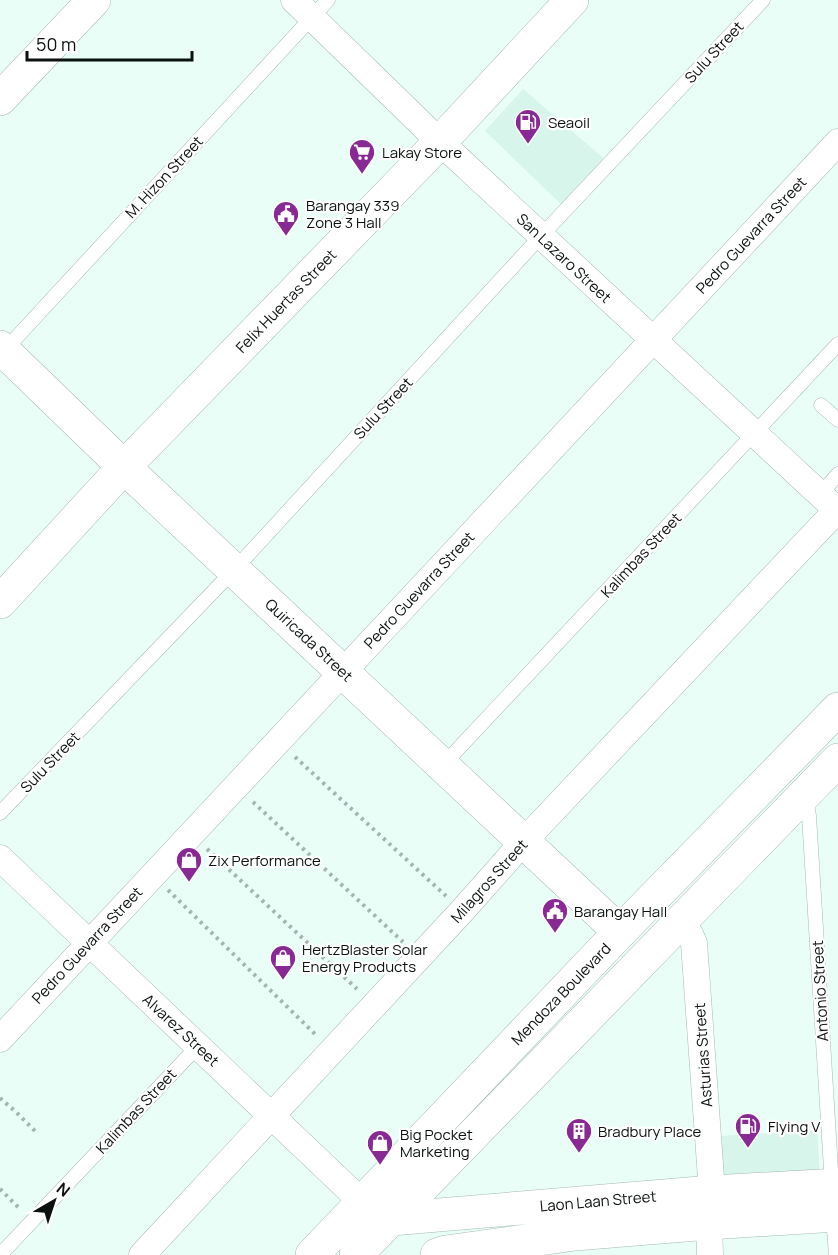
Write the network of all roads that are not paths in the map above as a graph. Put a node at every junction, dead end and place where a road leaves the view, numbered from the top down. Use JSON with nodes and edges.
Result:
{"nodes":[{"id":1,"x":94,"y":0,"type":"edge"},
{"id":2,"x":572,"y":0,"type":"edge"},
{"id":3,"x":763,"y":0,"type":"edge"},
{"id":4,"x":311,"y":6,"type":"edge"},
{"id":5,"x":0,"y":99,"type":"edge"},
{"id":6,"x":440,"y":142,"type":"junction"},
{"id":7,"x":838,"y":142,"type":"edge"},
{"id":8,"x":540,"y":237,"type":"junction"},
{"id":9,"x":653,"y":340,"type":"junction"},
{"id":10,"x":838,"y":344,"type":"edge"},
{"id":11,"x":1,"y":351,"type":"edge"},
{"id":12,"x":821,"y":405,"type":"dead end"},
{"id":13,"x":838,"y":420,"type":"edge"},
{"id":14,"x":754,"y":434,"type":"junction"},
{"id":15,"x":124,"y":467,"type":"junction"},
{"id":16,"x":838,"y":474,"type":"edge"},
{"id":17,"x":833,"y":506,"type":"edge"},
{"id":18,"x":234,"y":570,"type":"junction"},
{"id":19,"x":0,"y":602,"type":"edge"},
{"id":20,"x":343,"y":672,"type":"junction"},
{"id":21,"x":838,"y":709,"type":"edge"},
{"id":22,"x":838,"y":760,"type":"edge"},
{"id":23,"x":443,"y":765,"type":"junction"},
{"id":24,"x":799,"y":800,"type":"junction"},
{"id":25,"x":0,"y":813,"type":"edge"},
{"id":26,"x":524,"y":841,"type":"junction"},
{"id":27,"x":0,"y":858,"type":"edge"},
{"id":28,"x":680,"y":922,"type":"junction"},
{"id":29,"x":620,"y":932,"type":"junction"},
{"id":30,"x":89,"y":943,"type":"junction"},
{"id":31,"x":0,"y":1039,"type":"edge"},
{"id":32,"x":198,"y":1046,"type":"junction"},
{"id":33,"x":272,"y":1116,"type":"junction"},
{"id":34,"x":712,"y":1192,"type":"junction"},
{"id":35,"x":835,"y":1200,"type":"edge"},
{"id":36,"x":362,"y":1202,"type":"junction"},
{"id":37,"x":391,"y":1219,"type":"junction"},
{"id":38,"x":710,"y":1239,"type":"edge"},
{"id":39,"x":443,"y":1254,"type":"edge"},
{"id":40,"x":0,"y":1255,"type":"edge"},
{"id":41,"x":142,"y":1255,"type":"edge"},
{"id":42,"x":312,"y":1255,"type":"edge"},
{"id":43,"x":356,"y":1255,"type":"edge"},
{"id":44,"x":836,"y":1255,"type":"edge"}],
"edges":[{"from":1,"to":5,"type":"main road"},
{"from":2,"to":6,"type":"main road","name":"Felix Huertas Street"},
{"from":3,"to":8,"type":"lane","name":"Sulu Street"},
{"from":4,"to":6,"type":"street","name":"San Lazaro Street"},
{"from":4,"to":11,"type":"lane","name":"M. Hizon Street"},
{"from":6,"to":8,"type":"street","name":"San Lazaro Street"},
{"from":6,"to":15,"type":"main road","name":"Felix Huertas Street"},
{"from":7,"to":9,"type":"street","name":"Pedro Guevarra Street"},
{"from":8,"to":9,"type":"street","name":"San Lazaro Street"},
{"from":8,"to":18,"type":"lane","name":"Sulu Street"},
{"from":9,"to":14,"type":"street","name":"San Lazaro Street"},
{"from":9,"to":20,"type":"street","name":"Pedro Guevarra Street"},
{"from":10,"to":14,"type":"lane","name":"Kalimbas Street"},
{"from":11,"to":15,"type":"main road","name":"Quiricada Street"},
{"from":12,"to":13,"type":"lane"},
{"from":14,"to":17,"type":"street","name":"San Lazaro Street"},
{"from":14,"to":23,"type":"lane","name":"Kalimbas Street"},
{"from":15,"to":18,"type":"main road","name":"Quiricada Street"},
{"from":15,"to":19,"type":"main road","name":"Felix Huertas Street"},
{"from":16,"to":17,"type":"lane"},
{"from":17,"to":26,"type":"street","name":"Milagros Street"},
{"from":18,"to":20,"type":"main road","name":"Quiricada Street"},
{"from":18,"to":25,"type":"lane","name":"Sulu Street"},
{"from":20,"to":23,"type":"main road","name":"Quiricada Street"},
{"from":20,"to":30,"type":"street","name":"Pedro Guevarra Street"},
{"from":21,"to":29,"type":"main road","name":"Mendoza Boulevard"},
{"from":22,"to":24,"type":"main road"},
{"from":23,"to":26,"type":"main road","name":"Quiricada Street"},
{"from":24,"to":28,"type":"main road"},
{"from":24,"to":35,"type":"lane","name":"Antonio Street"},
{"from":26,"to":29,"type":"main road","name":"Quiricada Street"},
{"from":26,"to":33,"type":"street","name":"Milagros Street"},
{"from":27,"to":30,"type":"street","name":"Alvarez Street"},
{"from":28,"to":34,"type":"street","name":"Asturias Street"},
{"from":28,"to":37,"type":"main road"},
{"from":29,"to":36,"type":"main road","name":"Mendoza Boulevard"},
{"from":30,"to":31,"type":"street","name":"Pedro Guevarra Street"},
{"from":30,"to":32,"type":"street","name":"Alvarez Street"},
{"from":32,"to":33,"type":"street","name":"Alvarez Street"},
{"from":32,"to":40,"type":"lane","name":"Kalimbas Street"},
{"from":33,"to":36,"type":"street","name":"Alvarez Street"},
{"from":33,"to":41,"type":"street","name":"Milagros Street"},
{"from":34,"to":35,"type":"main road","name":"Laon Laan Street"},
{"from":34,"to":37,"type":"main road","name":"Laon Laan Street"},
{"from":35,"to":38,"type":"main road","name":"Laon Laan Street"},
{"from":35,"to":44,"type":"lane","name":"Antonio Street"},
{"from":36,"to":37,"type":"main road"},
{"from":36,"to":42,"type":"main road","name":"Mendoza Boulevard"},
{"from":37,"to":43,"type":"main road"},
{"from":38,"to":39,"type":"main road","name":"Laon Laan Street"}]}
